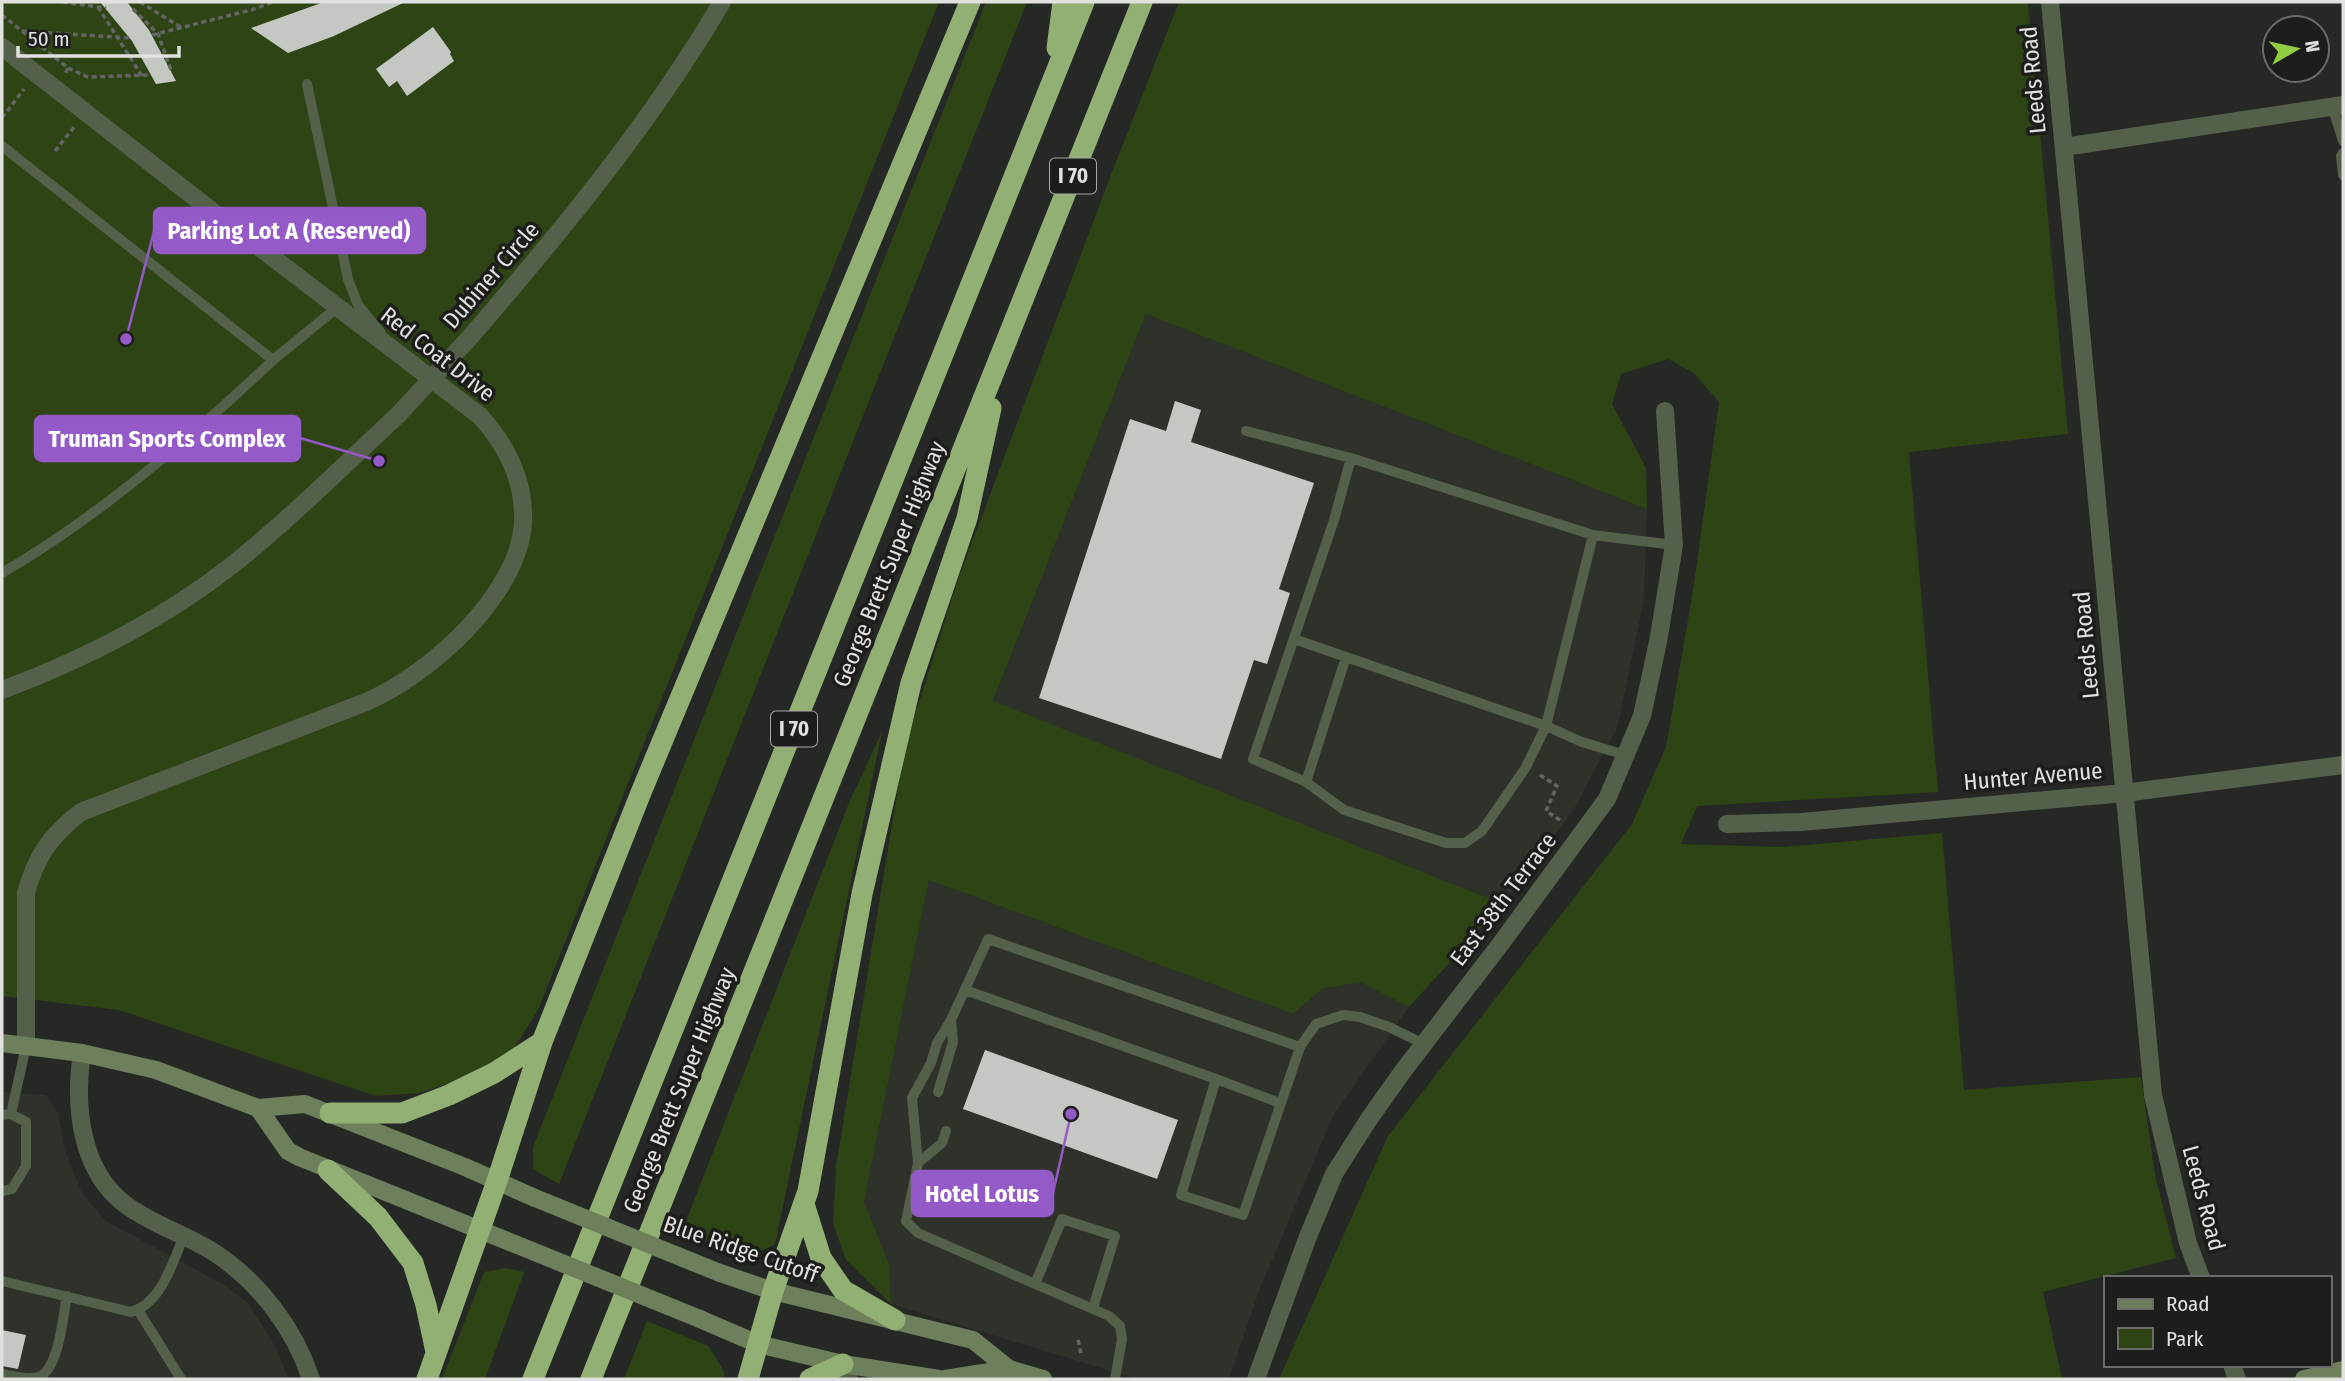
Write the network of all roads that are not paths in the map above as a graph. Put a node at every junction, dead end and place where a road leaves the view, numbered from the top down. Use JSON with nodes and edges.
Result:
{"nodes":[{"id":1,"x":722,"y":2,"type":"edge"},
{"id":2,"x":970,"y":2,"type":"edge"},
{"id":3,"x":1063,"y":2,"type":"edge"},
{"id":4,"x":1084,"y":2,"type":"edge"},
{"id":5,"x":1142,"y":2,"type":"edge"},
{"id":6,"x":2050,"y":2,"type":"edge"},
{"id":7,"x":2,"y":47,"type":"edge"},
{"id":8,"x":1054,"y":78,"type":"junction"},
{"id":9,"x":307,"y":84,"type":"dead end"},
{"id":10,"x":2337,"y":105,"type":"edge"},
{"id":11,"x":2343,"y":141,"type":"edge"},
{"id":12,"x":2,"y":146,"type":"edge"},
{"id":13,"x":2064,"y":147,"type":"junction"},
{"id":14,"x":2343,"y":153,"type":"edge"},
{"id":15,"x":2343,"y":175,"type":"edge"},
{"id":16,"x":338,"y":307,"type":"junction"},
{"id":17,"x":1003,"y":350,"type":"junction"},
{"id":18,"x":396,"y":351,"type":"junction"},
{"id":19,"x":273,"y":360,"type":"junction"},
{"id":20,"x":1665,"y":411,"type":"dead end"},
{"id":21,"x":1246,"y":431,"type":"dead end"},
{"id":22,"x":1351,"y":458,"type":"junction"},
{"id":23,"x":1593,"y":535,"type":"junction"},
{"id":24,"x":1674,"y":545,"type":"junction"},
{"id":25,"x":2,"y":573,"type":"edge"},
{"id":26,"x":1294,"y":639,"type":"junction"},
{"id":27,"x":1346,"y":657,"type":"junction"},
{"id":28,"x":2,"y":690,"type":"edge"},
{"id":29,"x":1546,"y":726,"type":"junction"},
{"id":30,"x":1625,"y":755,"type":"junction"},
{"id":31,"x":2343,"y":765,"type":"edge"},
{"id":32,"x":1306,"y":782,"type":"junction"},
{"id":33,"x":2124,"y":793,"type":"junction"},
{"id":34,"x":1727,"y":824,"type":"dead end"},
{"id":35,"x":965,"y":990,"type":"junction"},
{"id":36,"x":951,"y":1020,"type":"junction"},
{"id":37,"x":542,"y":1042,"type":"junction"},
{"id":38,"x":2,"y":1043,"type":"edge"},
{"id":39,"x":1424,"y":1044,"type":"junction"},
{"id":40,"x":26,"y":1046,"type":"junction"},
{"id":41,"x":1300,"y":1047,"type":"junction"},
{"id":42,"x":82,"y":1053,"type":"junction"},
{"id":43,"x":1216,"y":1079,"type":"junction"},
{"id":44,"x":938,"y":1092,"type":"dead end"},
{"id":45,"x":1280,"y":1103,"type":"junction"},
{"id":46,"x":258,"y":1108,"type":"junction"},
{"id":47,"x":330,"y":1113,"type":"junction"},
{"id":48,"x":6,"y":1114,"type":"edge"},
{"id":49,"x":946,"y":1131,"type":"dead end"},
{"id":50,"x":918,"y":1163,"type":"junction"},
{"id":51,"x":328,"y":1170,"type":"junction"},
{"id":52,"x":497,"y":1181,"type":"junction"},
{"id":53,"x":2,"y":1191,"type":"edge"},
{"id":54,"x":804,"y":1204,"type":"junction"},
{"id":55,"x":480,"y":1229,"type":"junction"},
{"id":56,"x":184,"y":1236,"type":"junction"},
{"id":57,"x":2200,"y":1276,"type":"edge"},
{"id":58,"x":2,"y":1281,"type":"edge"},
{"id":59,"x":1035,"y":1284,"type":"junction"},
{"id":60,"x":773,"y":1291,"type":"junction"},
{"id":61,"x":67,"y":1296,"type":"junction"},
{"id":62,"x":1093,"y":1308,"type":"junction"},
{"id":63,"x":138,"y":1310,"type":"junction"},
{"id":64,"x":895,"y":1320,"type":"junction"},
{"id":65,"x":758,"y":1344,"type":"junction"},
{"id":66,"x":436,"y":1353,"type":"junction"},
{"id":67,"x":1009,"y":1369,"type":"junction"},
{"id":68,"x":2343,"y":1370,"type":"edge"},
{"id":69,"x":846,"y":1372,"type":"edge"},
{"id":70,"x":2,"y":1374,"type":"edge"},
{"id":71,"x":181,"y":1379,"type":"edge"},
{"id":72,"x":311,"y":1379,"type":"edge"},
{"id":73,"x":427,"y":1379,"type":"edge"},
{"id":74,"x":533,"y":1379,"type":"edge"},
{"id":75,"x":591,"y":1379,"type":"edge"},
{"id":76,"x":748,"y":1379,"type":"edge"},
{"id":77,"x":810,"y":1379,"type":"edge"},
{"id":78,"x":939,"y":1379,"type":"edge"},
{"id":79,"x":945,"y":1379,"type":"edge"},
{"id":80,"x":1043,"y":1379,"type":"edge"},
{"id":81,"x":1115,"y":1379,"type":"edge"},
{"id":82,"x":1256,"y":1379,"type":"edge"},
{"id":83,"x":2304,"y":1379,"type":"edge"}],
"edges":[{"from":1,"to":28,"type":"street","name":"Dubiner Circle","bridge":true},
{"from":2,"to":37,"type":"highway"},
{"from":3,"to":8,"type":"highway"},
{"from":4,"to":8,"type":"highway","name":"George Brett Super Highway","number":"I 70"},
{"from":5,"to":17,"type":"highway","name":"George Brett Super Highway","number":"I 70"},
{"from":6,"to":13,"type":"street","name":"Leeds Road"},
{"from":7,"to":16,"type":"street","name":"Red Coat Drive"},
{"from":8,"to":74,"type":"highway","name":"George Brett Super Highway","number":"I 70"},
{"from":9,"to":18,"type":"lane"},
{"from":10,"to":11,"type":"lane"},
{"from":10,"to":13,"type":"street"},
{"from":12,"to":19,"type":"lane"},
{"from":13,"to":33,"type":"street","name":"Leeds Road"},
{"from":14,"to":15,"type":"lane"},
{"from":16,"to":18,"type":"street","name":"Red Coat Drive"},
{"from":16,"to":19,"type":"lane"},
{"from":17,"to":54,"type":"highway"},
{"from":17,"to":75,"type":"highway","name":"George Brett Super Highway","number":"I 70"},
{"from":18,"to":40,"type":"street","name":"Red Coat Drive"},
{"from":19,"to":25,"type":"lane"},
{"from":20,"to":24,"type":"street","name":"East 38th Terrace"},
{"from":21,"to":22,"type":"lane"},
{"from":22,"to":23,"type":"lane"},
{"from":22,"to":26,"type":"lane"},
{"from":23,"to":24,"type":"lane"},
{"from":23,"to":29,"type":"lane"},
{"from":24,"to":30,"type":"street","name":"East 38th Terrace"},
{"from":26,"to":27,"type":"lane"},
{"from":26,"to":32,"type":"lane"},
{"from":27,"to":29,"type":"lane"},
{"from":27,"to":32,"type":"lane"},
{"from":29,"to":30,"type":"lane"},
{"from":29,"to":32,"type":"lane"},
{"from":30,"to":39,"type":"street","name":"East 38th Terrace"},
{"from":31,"to":33,"type":"street","name":"Hunter Avenue"},
{"from":33,"to":34,"type":"street","name":"Hunter Avenue"},
{"from":33,"to":57,"type":"street","name":"Leeds Road"},
{"from":35,"to":36,"type":"lane"},
{"from":35,"to":41,"type":"lane"},
{"from":35,"to":43,"type":"lane"},
{"from":36,"to":44,"type":"lane"},
{"from":36,"to":50,"type":"lane"},
{"from":37,"to":47,"type":"highway"},
{"from":37,"to":52,"type":"highway"},
{"from":38,"to":40,"type":"main road","name":"Blue Ridge Cutoff"},
{"from":39,"to":41,"type":"lane"},
{"from":39,"to":82,"type":"street","name":"East 38th Terrace"},
{"from":40,"to":42,"type":"main road","name":"Blue Ridge Cutoff"},
{"from":40,"to":48,"type":"lane"},
{"from":41,"to":45,"type":"lane"},
{"from":42,"to":46,"type":"main road","name":"Blue Ridge Cutoff"},
{"from":42,"to":56,"type":"street"},
{"from":43,"to":45,"type":"lane"},
{"from":43,"to":45,"type":"lane"},
{"from":46,"to":47,"type":"main road","name":"Blue Ridge Cutoff"},
{"from":46,"to":51,"type":"main road"},
{"from":47,"to":52,"type":"main road","name":"Blue Ridge Cutoff"},
{"from":48,"to":53,"type":"lane"},
{"from":49,"to":50,"type":"lane"},
{"from":50,"to":59,"type":"lane"},
{"from":51,"to":55,"type":"main road"},
{"from":51,"to":66,"type":"highway"},
{"from":52,"to":55,"type":"highway"},
{"from":52,"to":60,"type":"main road","name":"Blue Ridge Cutoff","bridge":true},
{"from":54,"to":60,"type":"highway"},
{"from":54,"to":64,"type":"highway"},
{"from":55,"to":65,"type":"main road","bridge":true},
{"from":55,"to":66,"type":"highway"},
{"from":56,"to":63,"type":"lane"},
{"from":56,"to":72,"type":"street"},
{"from":58,"to":61,"type":"lane"},
{"from":59,"to":62,"type":"lane"},
{"from":59,"to":62,"type":"lane"},
{"from":60,"to":64,"type":"main road","name":"Blue Ridge Cutoff"},
{"from":60,"to":65,"type":"highway"},
{"from":61,"to":63,"type":"lane"},
{"from":61,"to":70,"type":"lane"},
{"from":62,"to":81,"type":"lane"},
{"from":63,"to":71,"type":"lane"},
{"from":64,"to":67,"type":"main road","name":"Blue Ridge Cutoff"},
{"from":65,"to":69,"type":"main road"},
{"from":65,"to":76,"type":"highway"},
{"from":66,"to":73,"type":"highway"},
{"from":67,"to":79,"type":"main road","name":"Blue Ridge Cutoff"},
{"from":67,"to":80,"type":"main road","name":"Blue Ridge Cutoff"},
{"from":68,"to":83,"type":"main road"},
{"from":69,"to":77,"type":"highway"},
{"from":69,"to":78,"type":"main road"}]}
